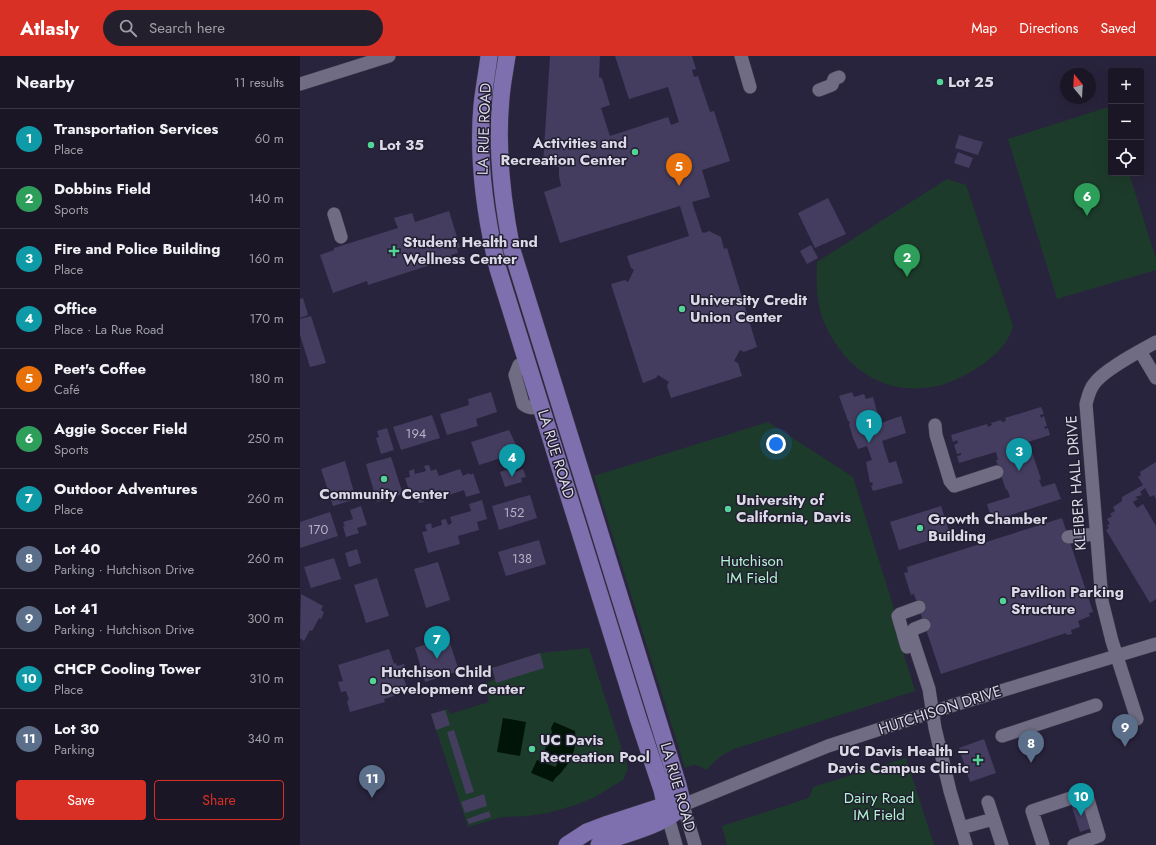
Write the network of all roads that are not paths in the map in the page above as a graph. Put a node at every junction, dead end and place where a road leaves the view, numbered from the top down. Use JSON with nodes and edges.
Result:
{"nodes":[{"id":1,"x":389,"y":56,"type":"edge"},
{"id":2,"x":489,"y":56,"type":"edge"},
{"id":3,"x":507,"y":56,"type":"edge"},
{"id":4,"x":741,"y":56,"type":"edge"},
{"id":5,"x":839,"y":77,"type":"dead end"},
{"id":6,"x":300,"y":84,"type":"edge"},
{"id":7,"x":750,"y":87,"type":"dead end"},
{"id":8,"x":819,"y":90,"type":"dead end"},
{"id":9,"x":334,"y":214,"type":"dead end"},
{"id":10,"x":341,"y":237,"type":"dead end"},
{"id":11,"x":1156,"y":342,"type":"edge"},
{"id":12,"x":1140,"y":351,"type":"junction"},
{"id":13,"x":1156,"y":378,"type":"edge"},
{"id":14,"x":935,"y":425,"type":"dead end"},
{"id":15,"x":997,"y":472,"type":"dead end"},
{"id":16,"x":1096,"y":534,"type":"junction"},
{"id":17,"x":1068,"y":536,"type":"dead end"},
{"id":18,"x":919,"y":607,"type":"dead end"},
{"id":19,"x":926,"y":630,"type":"dead end"},
{"id":20,"x":1156,"y":644,"type":"edge"},
{"id":21,"x":1117,"y":655,"type":"junction"},
{"id":22,"x":1096,"y":705,"type":"dead end"},
{"id":23,"x":932,"y":712,"type":"junction"},
{"id":24,"x":1137,"y":719,"type":"dead end"},
{"id":25,"x":1002,"y":736,"type":"dead end"},
{"id":26,"x":988,"y":802,"type":"dead end"},
{"id":27,"x":683,"y":806,"type":"junction"},
{"id":28,"x":667,"y":811,"type":"junction"},
{"id":29,"x":993,"y":819,"type":"junction"},
{"id":30,"x":961,"y":828,"type":"junction"},
{"id":31,"x":568,"y":845,"type":"edge"},
{"id":32,"x":599,"y":845,"type":"edge"},
{"id":33,"x":676,"y":845,"type":"edge"},
{"id":34,"x":694,"y":845,"type":"edge"},
{"id":35,"x":966,"y":845,"type":"edge"},
{"id":36,"x":1002,"y":845,"type":"edge"},
{"id":37,"x":1043,"y":845,"type":"edge"},
{"id":38,"x":1074,"y":845,"type":"edge"}],
"edges":[{"from":1,"to":6,"type":"street"},
{"from":2,"to":28,"type":"main road","name":"LA RUE ROAD"},
{"from":3,"to":27,"type":"main road","name":"LA RUE ROAD"},
{"from":4,"to":7,"type":"street"},
{"from":5,"to":8,"type":"street"},
{"from":9,"to":10,"type":"street"},
{"from":11,"to":12,"type":"street","name":"KLEIBER HALL DRIVE"},
{"from":12,"to":13,"type":"street"},
{"from":12,"to":16,"type":"street","name":"KLEIBER HALL DRIVE"},
{"from":14,"to":15,"type":"street"},
{"from":16,"to":17,"type":"street"},
{"from":16,"to":21,"type":"street","name":"KLEIBER HALL DRIVE"},
{"from":18,"to":23,"type":"street"},
{"from":19,"to":23,"type":"street"},
{"from":20,"to":21,"type":"street","name":"HUTCHISON DRIVE"},
{"from":21,"to":23,"type":"street","name":"HUTCHISON DRIVE"},
{"from":21,"to":24,"type":"street","name":"KLEIBER HALL DRIVE"},
{"from":22,"to":25,"type":"street"},
{"from":23,"to":27,"type":"street","name":"HUTCHISON DRIVE"},
{"from":23,"to":30,"type":"street"},
{"from":26,"to":29,"type":"street"},
{"from":27,"to":28,"type":"main road","name":"HUTCHISON DRIVE"},
{"from":27,"to":34,"type":"street","name":"LA RUE ROAD"},
{"from":28,"to":31,"type":"main road","name":"HUTCHISON DRIVE"},
{"from":28,"to":32,"type":"main road","name":"HUTCHISON DRIVE"},
{"from":28,"to":33,"type":"street","name":"LA RUE ROAD"},
{"from":29,"to":30,"type":"street"},
{"from":29,"to":36,"type":"street"},
{"from":30,"to":35,"type":"street"},
{"from":37,"to":38,"type":"street"}]}
